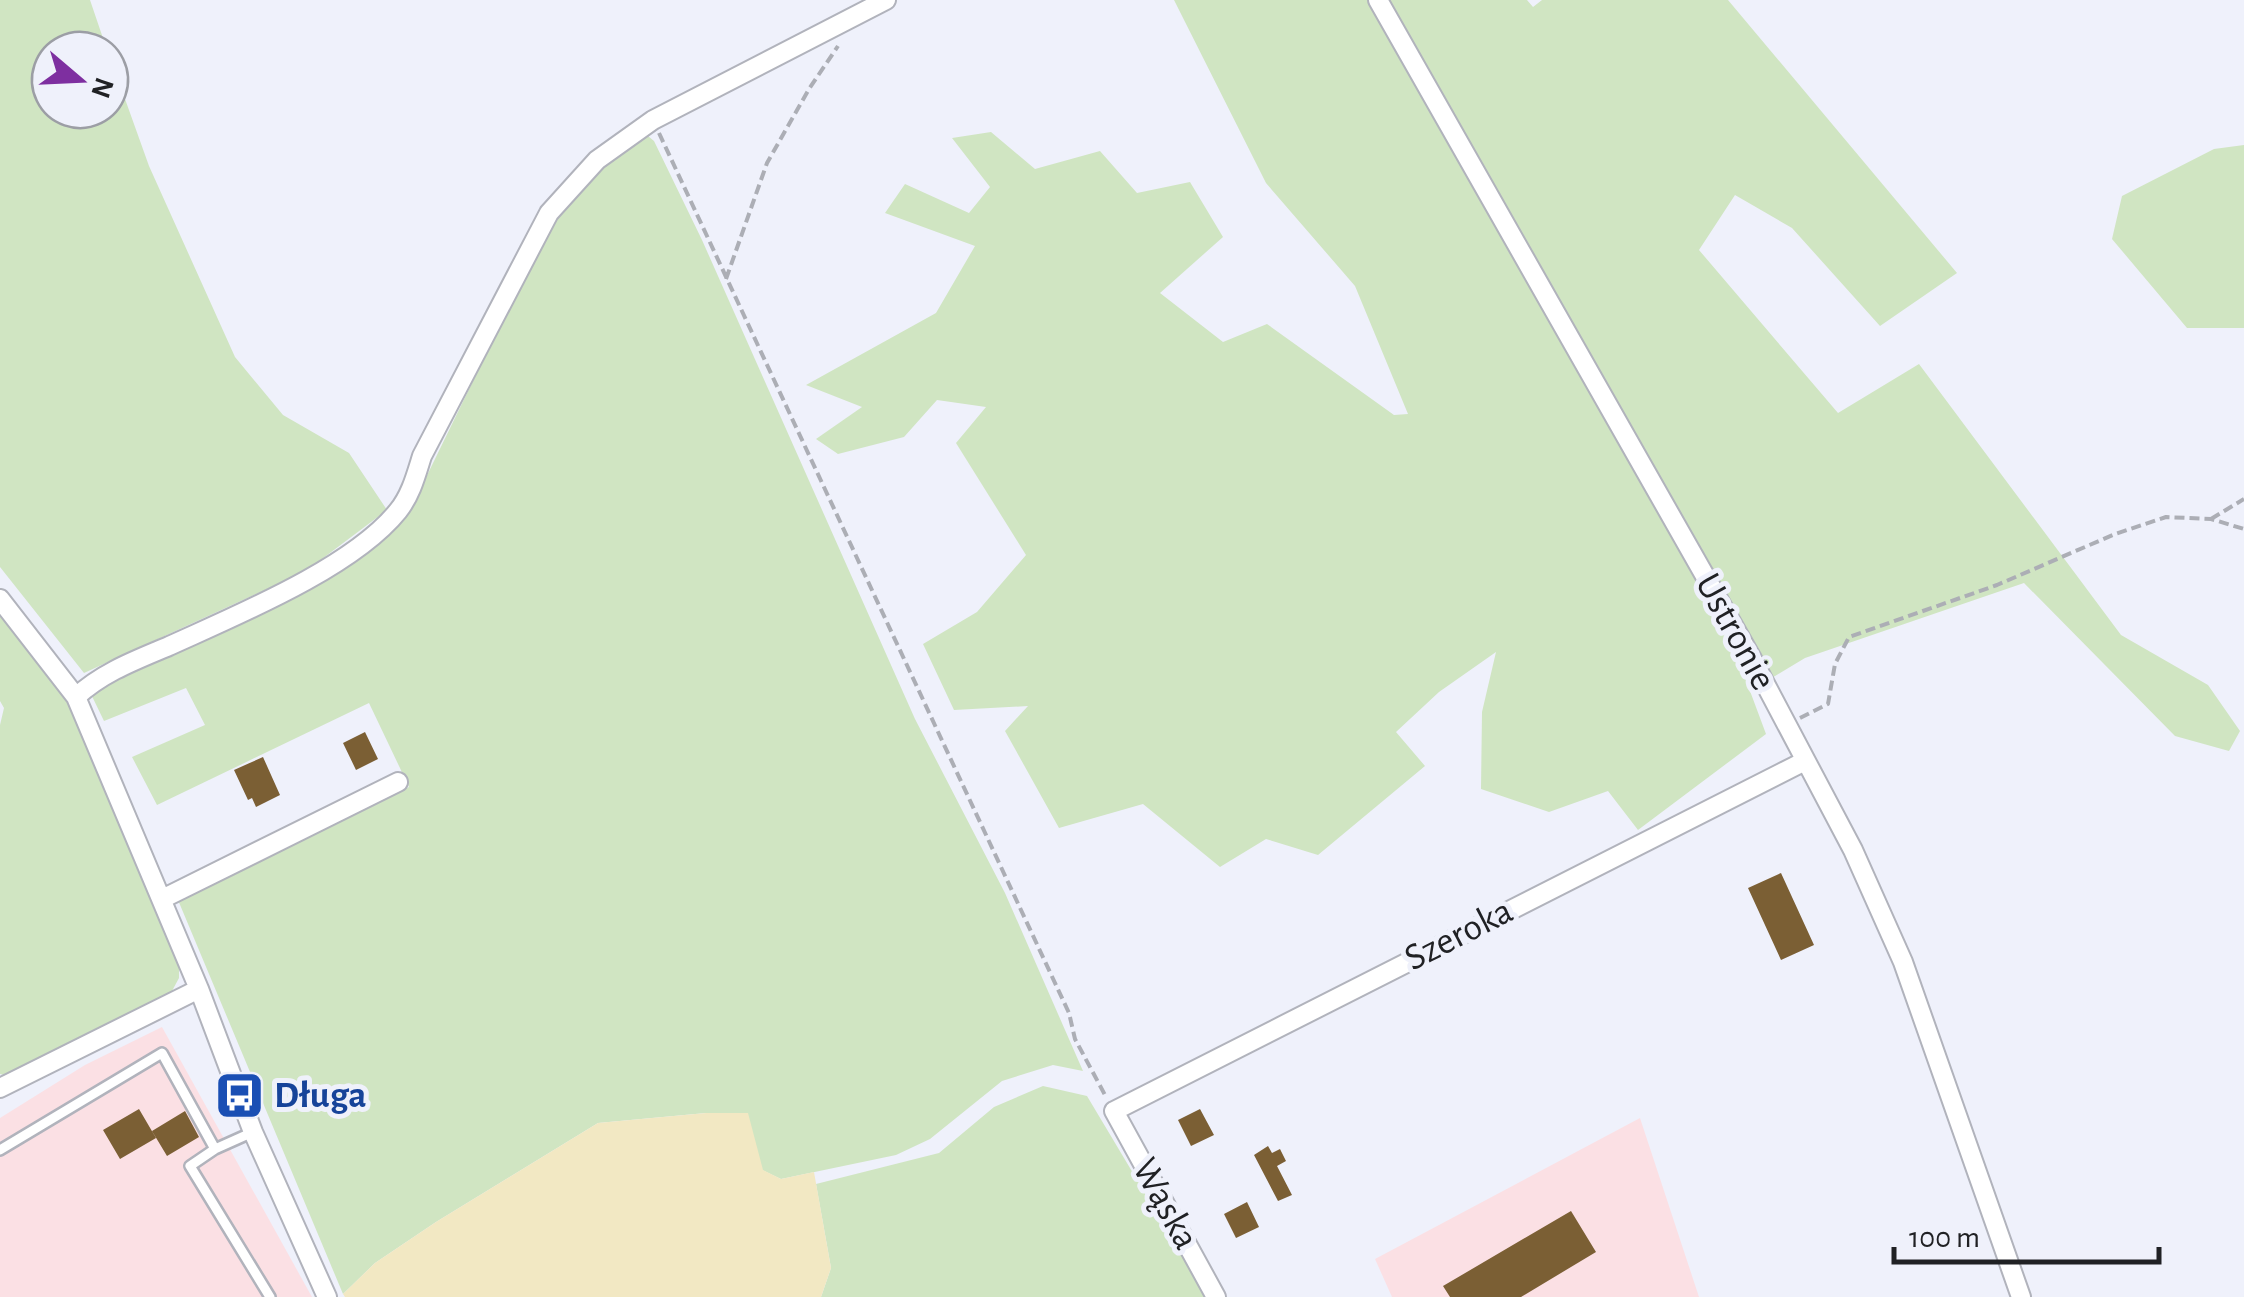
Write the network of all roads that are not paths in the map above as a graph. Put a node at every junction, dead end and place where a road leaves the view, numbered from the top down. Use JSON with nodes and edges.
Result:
{"nodes":[{"id":1,"x":886,"y":0,"type":"edge"},
{"id":2,"x":1378,"y":0,"type":"edge"},
{"id":3,"x":0,"y":599,"type":"edge"},
{"id":4,"x":76,"y":697,"type":"junction"},
{"id":5,"x":1806,"y":760,"type":"junction"},
{"id":6,"x":398,"y":782,"type":"dead end"},
{"id":7,"x":162,"y":898,"type":"junction"},
{"id":8,"x":199,"y":989,"type":"junction"},
{"id":9,"x":0,"y":1088,"type":"edge"},
{"id":10,"x":1114,"y":1110,"type":"joint"},
{"id":11,"x":253,"y":1132,"type":"junction"},
{"id":12,"x":214,"y":1149,"type":"junction"},
{"id":13,"x":0,"y":1150,"type":"edge"},
{"id":14,"x":270,"y":1297,"type":"edge"},
{"id":15,"x":327,"y":1297,"type":"edge"},
{"id":16,"x":1216,"y":1297,"type":"edge"},
{"id":17,"x":2021,"y":1297,"type":"edge"}],
"edges":[{"from":1,"to":4,"type":"street"},
{"from":2,"to":5,"type":"street","name":"Ustronie"},
{"from":3,"to":4,"type":"street"},
{"from":4,"to":7,"type":"street"},
{"from":5,"to":10,"type":"street","name":"Szeroka"},
{"from":5,"to":17,"type":"street","name":"Ustronie"},
{"from":6,"to":7,"type":"street"},
{"from":7,"to":8,"type":"street"},
{"from":8,"to":9,"type":"street"},
{"from":8,"to":11,"type":"street"},
{"from":10,"to":16,"type":"street","name":"Wąska"},
{"from":11,"to":12,"type":"lane"},
{"from":11,"to":15,"type":"street"},
{"from":12,"to":13,"type":"lane"},
{"from":12,"to":14,"type":"lane"}]}
